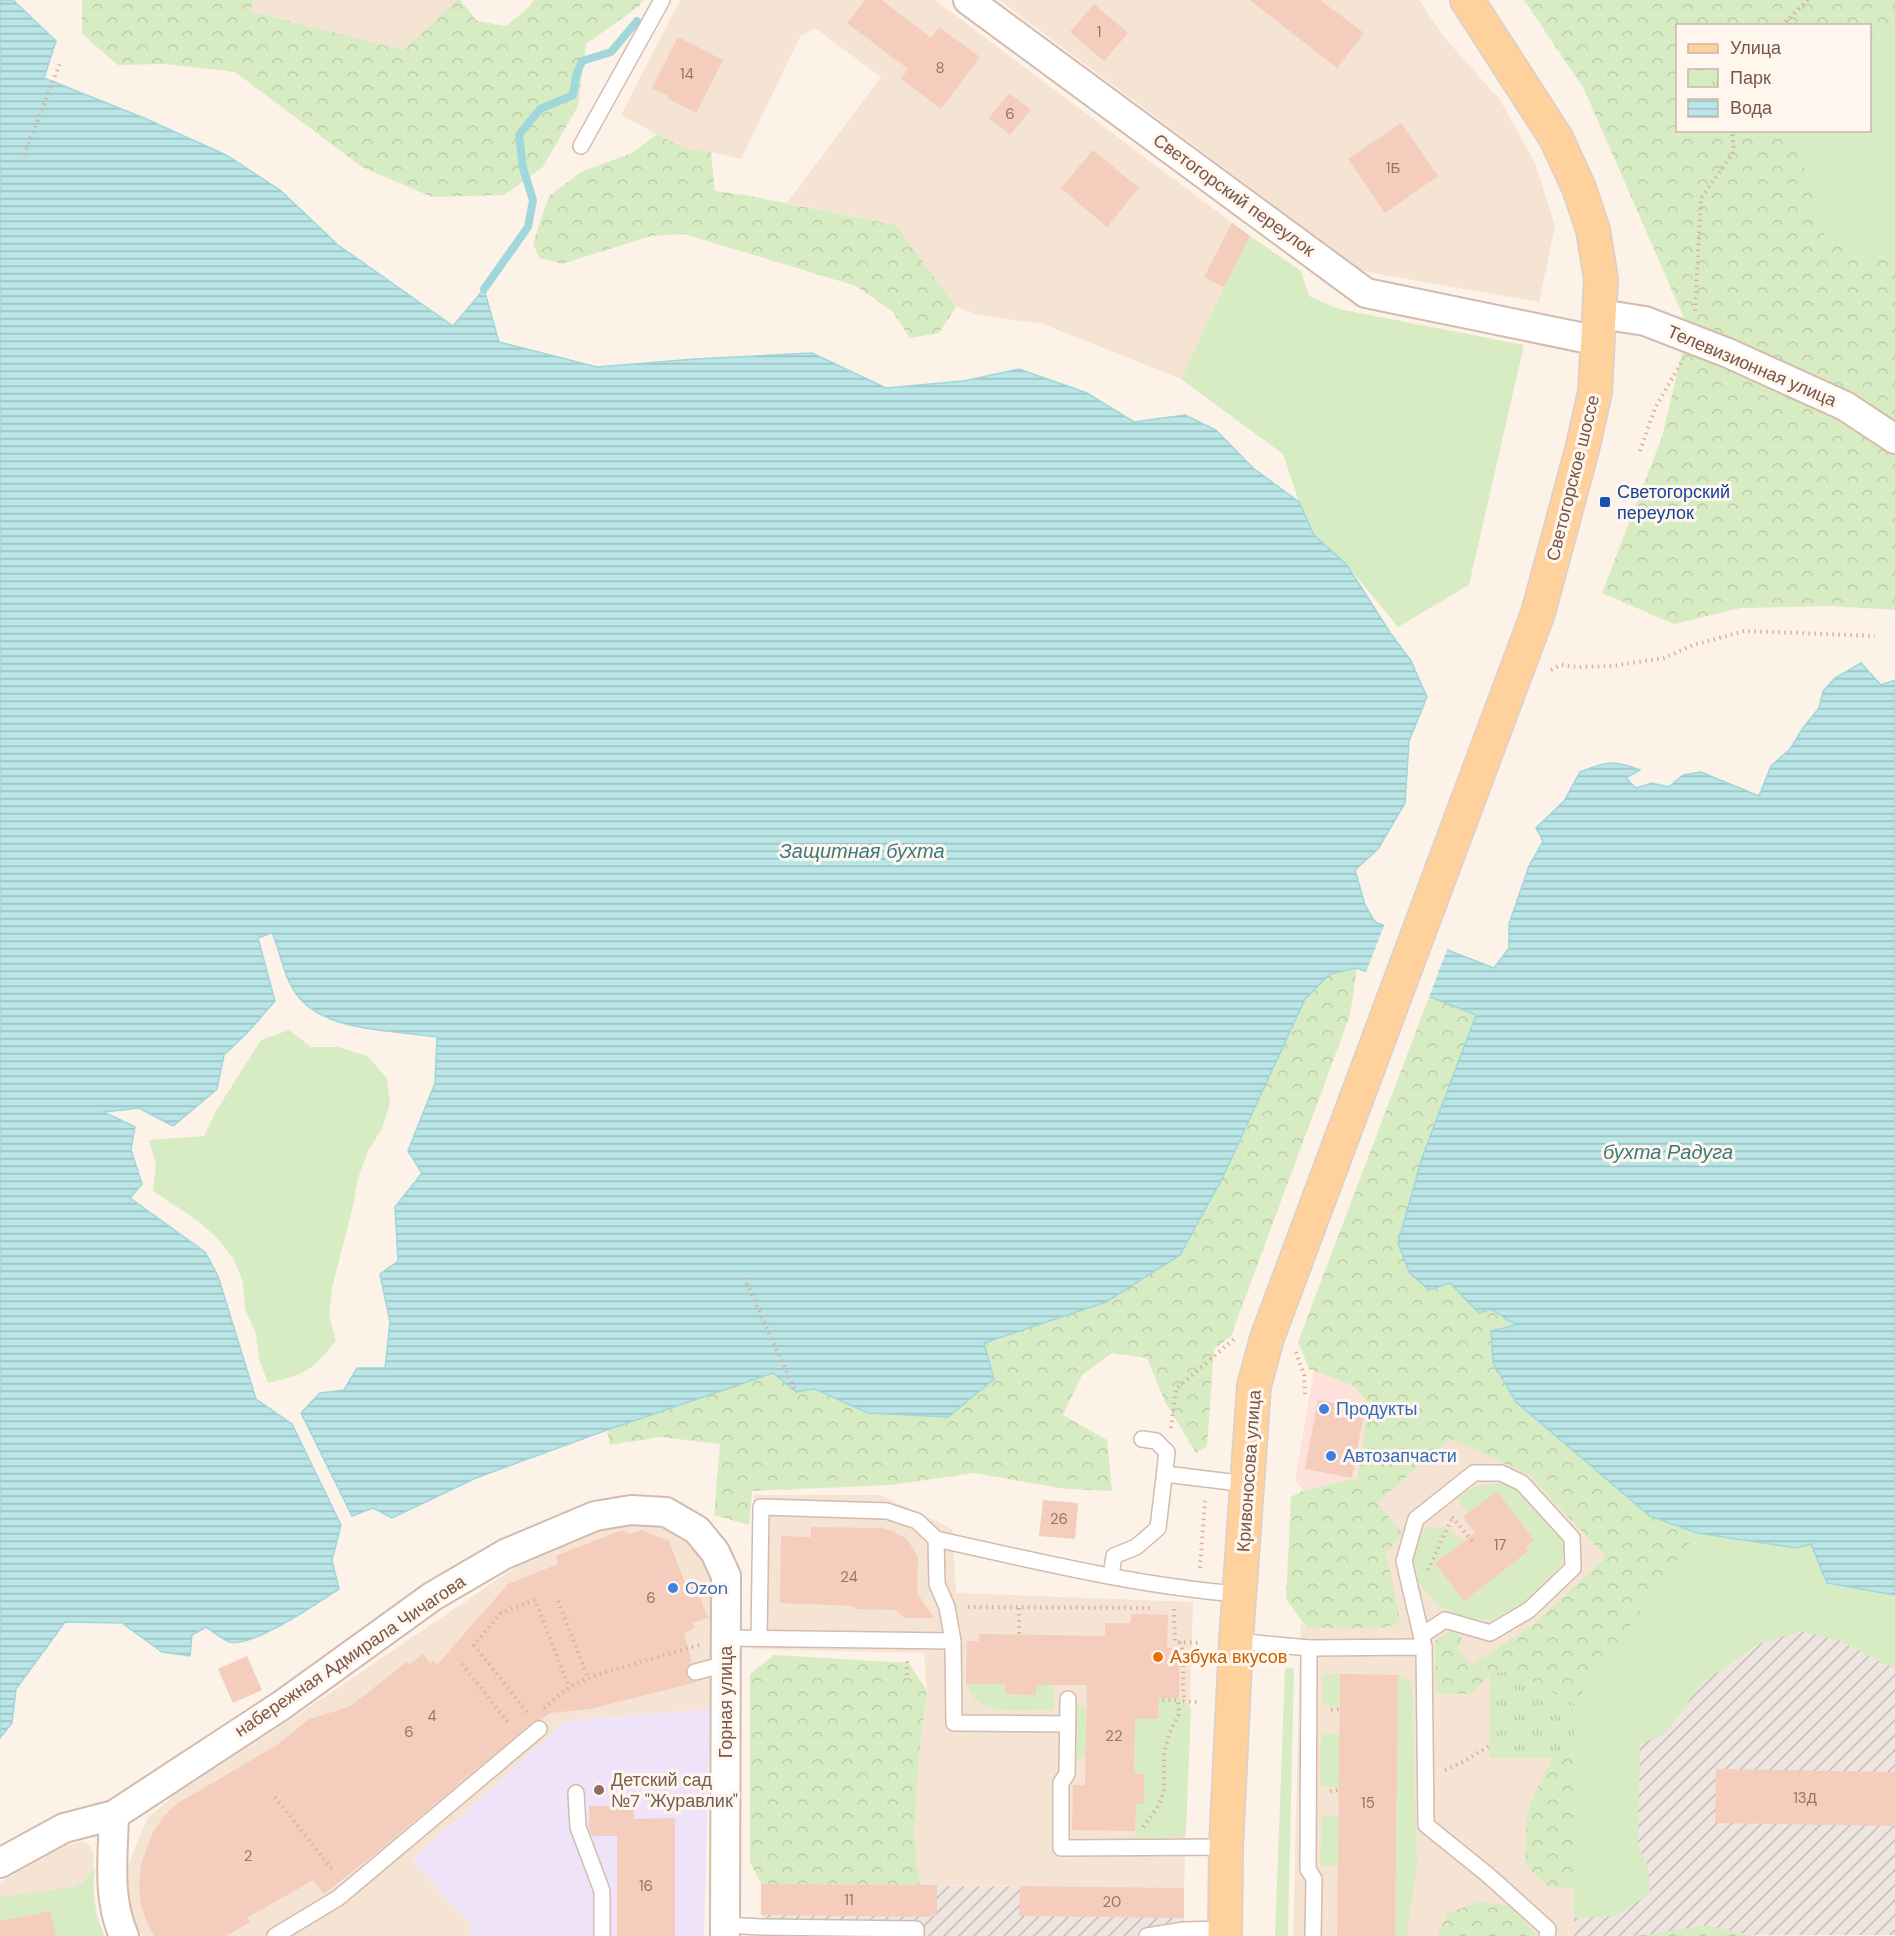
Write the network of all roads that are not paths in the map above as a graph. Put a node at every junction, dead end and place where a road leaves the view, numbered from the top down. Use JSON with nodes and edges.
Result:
{"nodes":[{"id":1,"x":662,"y":0,"type":"edge"},
{"id":2,"x":968,"y":0,"type":"edge"},
{"id":3,"x":1467,"y":0,"type":"edge"},
{"id":4,"x":581,"y":146,"type":"dead end"},
{"id":5,"x":1599,"y":327,"type":"junction"},
{"id":6,"x":1895,"y":439,"type":"edge"},
{"id":7,"x":1382,"y":1028,"type":"joint"},
{"id":8,"x":1142,"y":1439,"type":"dead end"},
{"id":9,"x":1165,"y":1474,"type":"junction"},
{"id":10,"x":1247,"y":1484,"type":"junction"},
{"id":11,"x":936,"y":1539,"type":"junction"},
{"id":12,"x":1111,"y":1575,"type":"junction"},
{"id":13,"x":726,"y":1576,"type":"joint"},
{"id":14,"x":1239,"y":1594,"type":"junction"},
{"id":15,"x":759,"y":1638,"type":"junction"},
{"id":16,"x":953,"y":1641,"type":"junction"},
{"id":17,"x":1236,"y":1641,"type":"junction"},
{"id":18,"x":1423,"y":1641,"type":"junction"},
{"id":19,"x":1309,"y":1648,"type":"junction"},
{"id":20,"x":726,"y":1651,"type":"junction"},
{"id":21,"x":694,"y":1672,"type":"dead end"},
{"id":22,"x":1068,"y":1699,"type":"dead end"},
{"id":23,"x":535,"y":1723,"type":"road end"},
{"id":24,"x":1068,"y":1724,"type":"junction"},
{"id":25,"x":576,"y":1793,"type":"dead end"},
{"id":26,"x":114,"y":1815,"type":"junction"},
{"id":27,"x":1226,"y":1847,"type":"junction"},
{"id":28,"x":0,"y":1863,"type":"edge"},
{"id":29,"x":725,"y":1931,"type":"edge"},
{"id":30,"x":857,"y":1932,"type":"edge"},
{"id":31,"x":1225,"y":1933,"type":"edge"},
{"id":32,"x":124,"y":1936,"type":"edge"},
{"id":33,"x":275,"y":1936,"type":"edge"},
{"id":34,"x":602,"y":1936,"type":"edge"},
{"id":35,"x":916,"y":1936,"type":"edge"},
{"id":36,"x":1147,"y":1936,"type":"edge"},
{"id":37,"x":1313,"y":1936,"type":"edge"},
{"id":38,"x":1547,"y":1936,"type":"edge"}],
"edges":[{"from":1,"to":4,"type":"lane"},
{"from":2,"to":5,"type":"street","name":"Светогорский переулок"},
{"from":3,"to":5,"type":"main road","name":"Светогорское шоссе"},
{"from":5,"to":6,"type":"street","name":"Телевизионная улица"},
{"from":5,"to":7,"type":"main road","name":"Светогорское шоссе"},
{"from":7,"to":10,"type":"main road","name":"Кривоносова улица"},
{"from":8,"to":9,"type":"lane"},
{"from":9,"to":10,"type":"lane"},
{"from":9,"to":12,"type":"lane"},
{"from":10,"to":14,"type":"main road","name":"Кривоносова улица"},
{"from":11,"to":12,"type":"lane"},
{"from":11,"to":15,"type":"lane"},
{"from":11,"to":16,"type":"lane"},
{"from":12,"to":14,"type":"lane"},
{"from":13,"to":20,"type":"street","name":"Горная улица"},
{"from":13,"to":26,"type":"street","name":"набережная Адмирала Чичагова"},
{"from":14,"to":17,"type":"main road","name":"Кривоносова улица"},
{"from":15,"to":16,"type":"lane"},
{"from":15,"to":20,"type":"lane"},
{"from":16,"to":24,"type":"lane"},
{"from":17,"to":19,"type":"lane"},
{"from":17,"to":27,"type":"main road","name":"Кривоносова улица"},
{"from":18,"to":18,"type":"lane"},
{"from":18,"to":19,"type":"lane"},
{"from":18,"to":38,"type":"lane"},
{"from":19,"to":37,"type":"lane"},
{"from":20,"to":21,"type":"lane"},
{"from":20,"to":29,"type":"street","name":"Горная улица"},
{"from":22,"to":24,"type":"lane"},
{"from":23,"to":33,"type":"lane"},
{"from":24,"to":27,"type":"lane"},
{"from":25,"to":34,"type":"lane"},
{"from":26,"to":28,"type":"street","name":"набережная Адмирала Чичагова"},
{"from":26,"to":32,"type":"street"},
{"from":27,"to":31,"type":"main road","name":"Кривоносова улица"},
{"from":29,"to":30,"type":"lane"},
{"from":30,"to":35,"type":"lane"},
{"from":31,"to":36,"type":"lane"}]}
